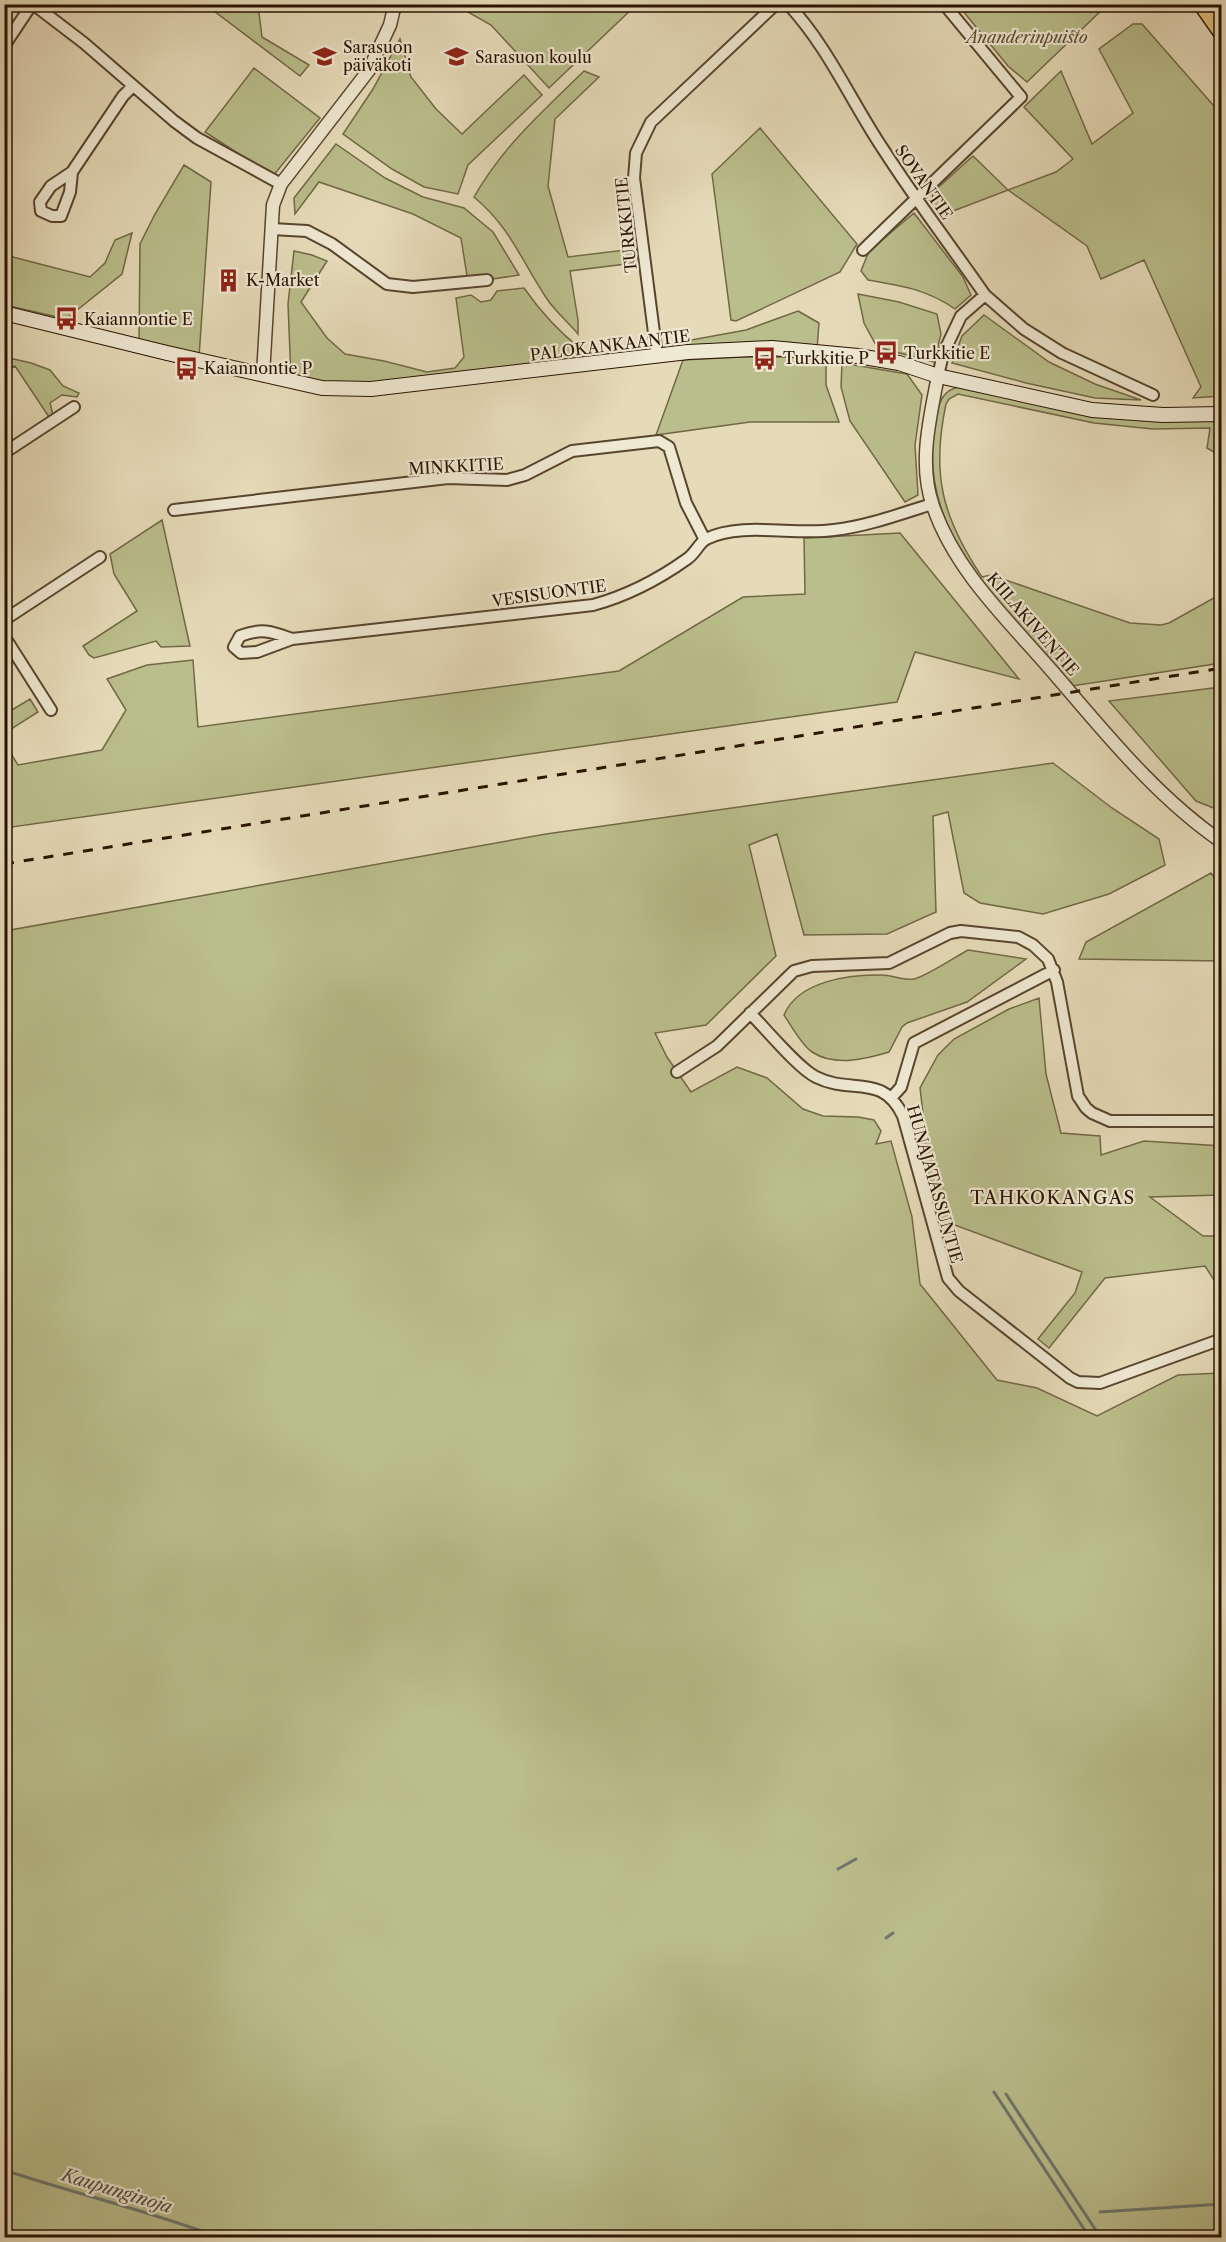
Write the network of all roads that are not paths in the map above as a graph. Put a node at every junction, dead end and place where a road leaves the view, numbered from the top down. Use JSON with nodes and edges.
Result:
{"nodes":[{"id":1,"x":33,"y":4,"type":"edge"},
{"id":2,"x":395,"y":4,"type":"edge"},
{"id":3,"x":776,"y":4,"type":"edge"},
{"id":4,"x":788,"y":4,"type":"edge"},
{"id":5,"x":944,"y":4,"type":"edge"},
{"id":6,"x":1203,"y":4,"type":"edge"},
{"id":7,"x":1221,"y":31,"type":"edge"},
{"id":8,"x":4,"y":46,"type":"edge"},
{"id":9,"x":133,"y":86,"type":"junction"},
{"id":10,"x":72,"y":172,"type":"dead end"},
{"id":11,"x":281,"y":184,"type":"junction"},
{"id":12,"x":918,"y":198,"type":"junction"},
{"id":13,"x":272,"y":229,"type":"junction"},
{"id":14,"x":863,"y":250,"type":"dead end"},
{"id":15,"x":487,"y":280,"type":"dead end"},
{"id":16,"x":985,"y":295,"type":"junction"},
{"id":17,"x":4,"y":313,"type":"edge"},
{"id":18,"x":657,"y":356,"type":"junction"},
{"id":19,"x":263,"y":375,"type":"junction"},
{"id":20,"x":938,"y":376,"type":"junction"},
{"id":21,"x":1153,"y":395,"type":"dead end"},
{"id":22,"x":74,"y":407,"type":"dead end"},
{"id":23,"x":1221,"y":414,"type":"edge"},
{"id":24,"x":4,"y":453,"type":"edge"},
{"id":25,"x":932,"y":504,"type":"junction"},
{"id":26,"x":174,"y":510,"type":"dead end"},
{"id":27,"x":705,"y":540,"type":"junction"},
{"id":28,"x":100,"y":556,"type":"dead end"},
{"id":29,"x":4,"y":620,"type":"edge"},
{"id":30,"x":4,"y":636,"type":"edge"},
{"id":31,"x":292,"y":639,"type":"dead end"},
{"id":32,"x":51,"y":710,"type":"dead end"},
{"id":33,"x":1221,"y":842,"type":"edge"},
{"id":34,"x":1054,"y":970,"type":"junction"},
{"id":35,"x":750,"y":1013,"type":"junction"},
{"id":36,"x":677,"y":1072,"type":"dead end"},
{"id":37,"x":892,"y":1097,"type":"junction"},
{"id":38,"x":1221,"y":1121,"type":"edge"},
{"id":39,"x":1221,"y":1339,"type":"edge"}],
"edges":[{"from":1,"to":8,"type":"street"},
{"from":1,"to":9,"type":"street"},
{"from":2,"to":11,"type":"street"},
{"from":3,"to":18,"type":"street","name":"TURKKITIE"},
{"from":4,"to":12,"type":"street","name":"SOVANTIE"},
{"from":5,"to":12,"type":"street"},
{"from":6,"to":7,"type":"highway"},
{"from":9,"to":10,"type":"street"},
{"from":9,"to":11,"type":"street"},
{"from":11,"to":13,"type":"street"},
{"from":12,"to":14,"type":"street"},
{"from":12,"to":16,"type":"street","name":"SOVANTIE"},
{"from":13,"to":15,"type":"street"},
{"from":13,"to":19,"type":"street"},
{"from":16,"to":20,"type":"street"},
{"from":16,"to":21,"type":"street"},
{"from":17,"to":19,"type":"main road","name":"PALOKANKAANTIE"},
{"from":18,"to":19,"type":"main road","name":"PALOKANKAANTIE"},
{"from":18,"to":20,"type":"main road","name":"PALOKANKAANTIE"},
{"from":20,"to":23,"type":"main road","name":"PALOKANKAANTIE"},
{"from":20,"to":25,"type":"street","name":"KIILAKIVENTIE"},
{"from":22,"to":24,"type":"street"},
{"from":25,"to":27,"type":"street"},
{"from":25,"to":33,"type":"street","name":"KIILAKIVENTIE"},
{"from":26,"to":27,"type":"street","name":"MINKKITIE"},
{"from":27,"to":31,"type":"street","name":"VESISUONTIE"},
{"from":28,"to":29,"type":"street"},
{"from":30,"to":32,"type":"street"},
{"from":34,"to":35,"type":"street"},
{"from":34,"to":37,"type":"street"},
{"from":34,"to":38,"type":"street"},
{"from":35,"to":36,"type":"street"},
{"from":35,"to":37,"type":"street","name":"HUNAJATASSUNTIE"},
{"from":37,"to":39,"type":"street","name":"HUNAJATASSUNTIE"}]}
